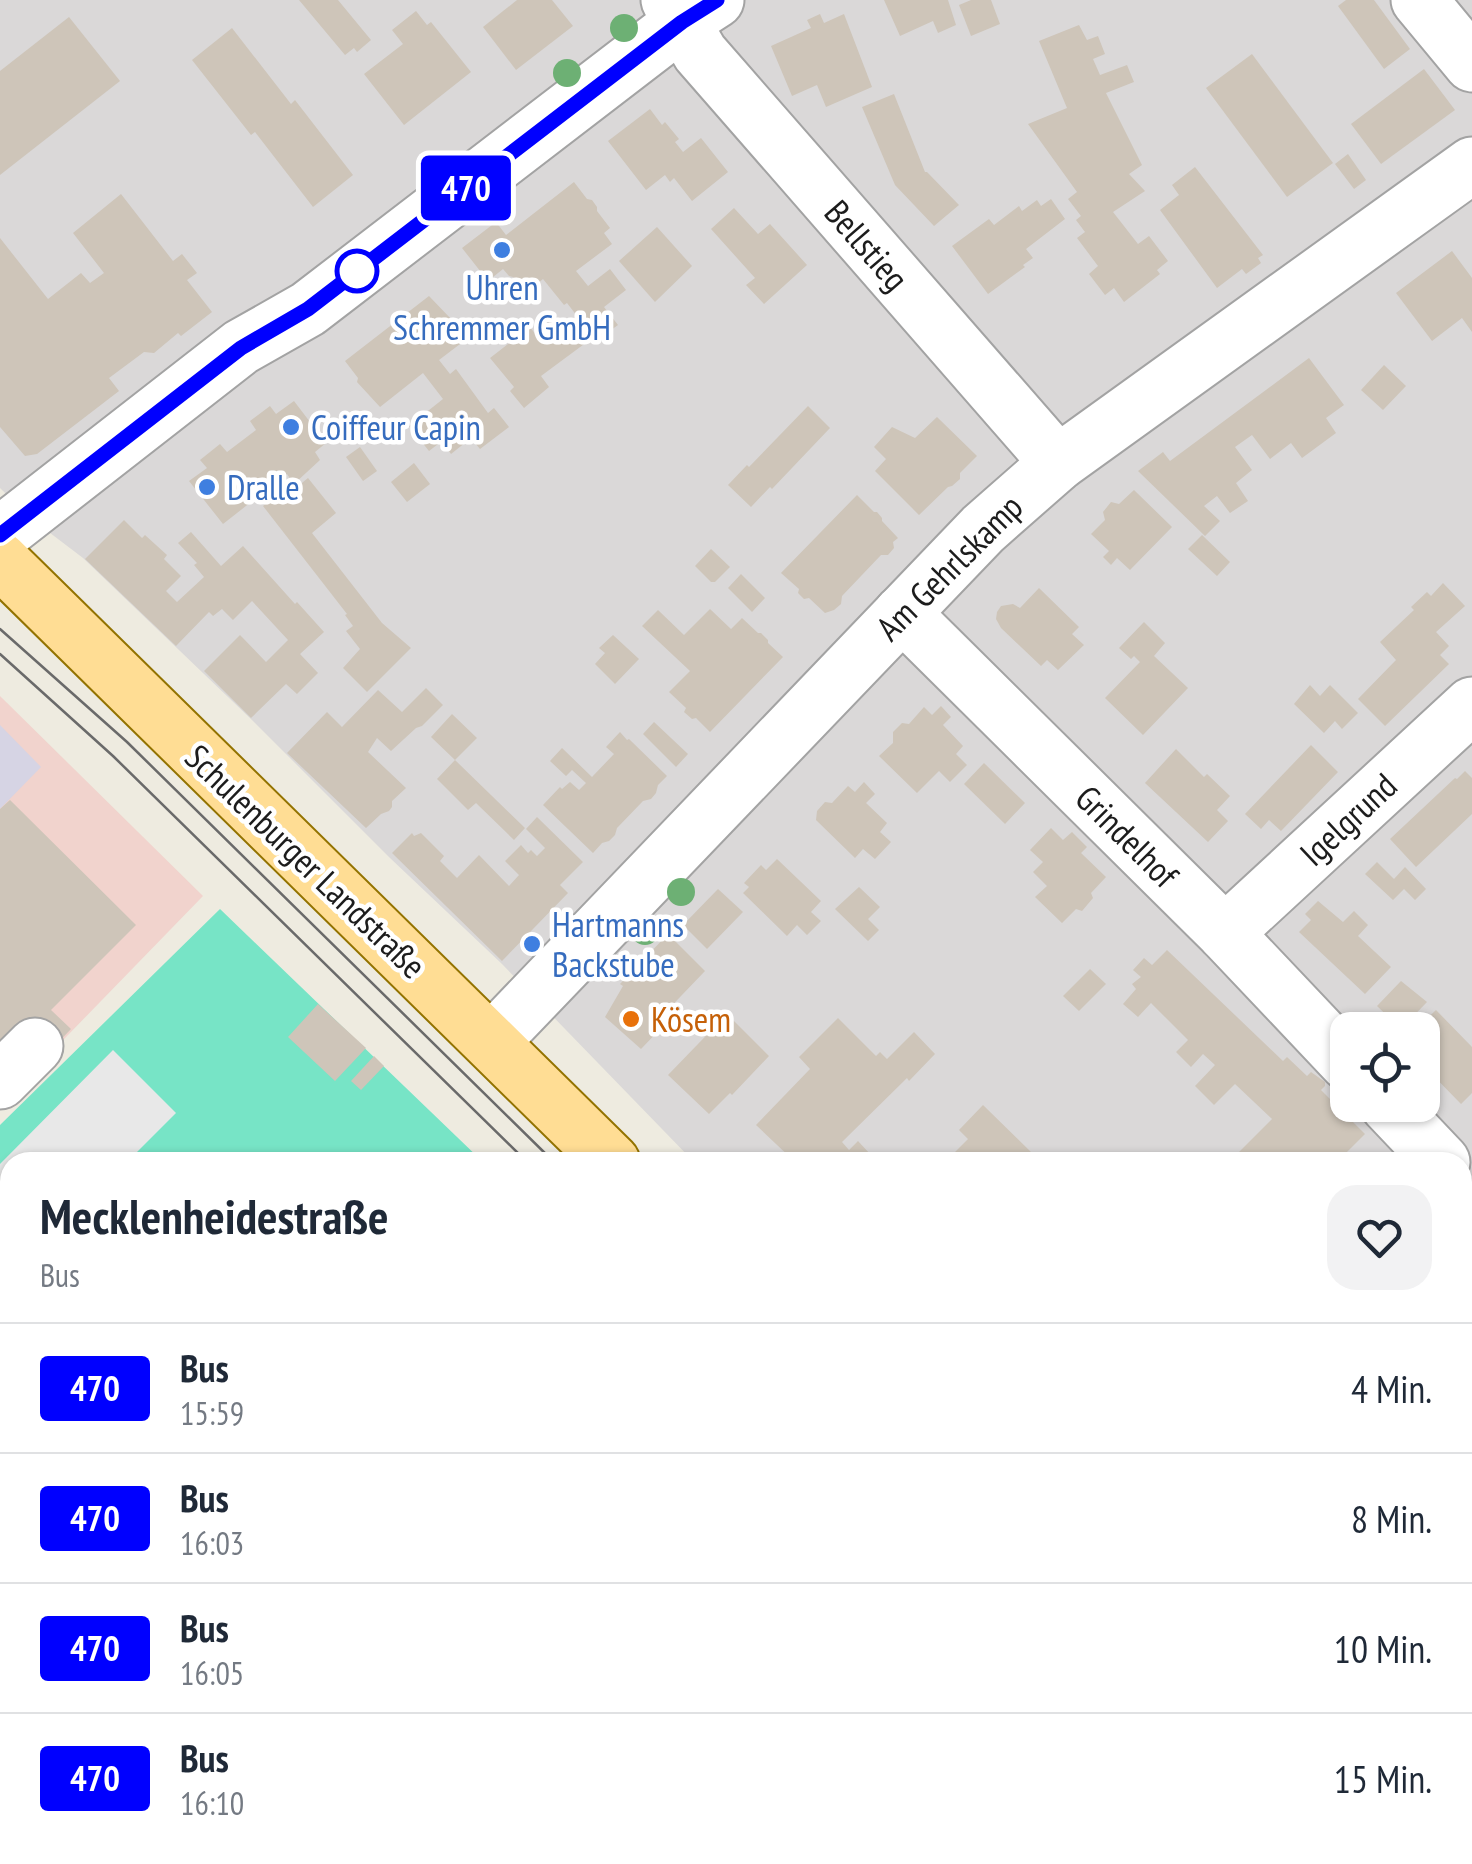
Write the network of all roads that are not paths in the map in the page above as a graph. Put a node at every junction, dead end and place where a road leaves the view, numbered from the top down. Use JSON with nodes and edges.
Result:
{"nodes":[{"id":1,"x":1419,"y":0,"type":"edge"},
{"id":2,"x":689,"y":7,"type":"edge"},
{"id":3,"x":1472,"y":64,"type":"edge"},
{"id":4,"x":1472,"y":166,"type":"edge"},
{"id":5,"x":1058,"y":464,"type":"junction"},
{"id":6,"x":0,"y":535,"type":"edge"},
{"id":7,"x":0,"y":560,"type":"edge"},
{"id":8,"x":902,"y":613,"type":"junction"},
{"id":9,"x":1472,"y":705,"type":"edge"},
{"id":10,"x":1225,"y":933,"type":"junction"},
{"id":11,"x":491,"y":1042,"type":"junction"},
{"id":12,"x":1330,"y":1043,"type":"edge"},
{"id":13,"x":1404,"y":1122,"type":"edge"},
{"id":14,"x":602,"y":1152,"type":"edge"},
{"id":15,"x":1433,"y":1152,"type":"edge"}],
"edges":[{"from":1,"to":3,"type":"street"},
{"from":2,"to":5,"type":"street","name":"Bellstieg"},
{"from":2,"to":6,"type":"street"},
{"from":4,"to":5,"type":"street","name":"Am Gehrlskamp"},
{"from":5,"to":8,"type":"street","name":"Am Gehrlskamp"},
{"from":7,"to":11,"type":"main road","name":"Schulenburger Landstraße"},
{"from":8,"to":10,"type":"street","name":"Grindelhof"},
{"from":8,"to":11,"type":"street","name":"Am Gehrlskamp"},
{"from":9,"to":10,"type":"street","name":"Igelgrund"},
{"from":10,"to":12,"type":"street","name":"Grindelhof"},
{"from":11,"to":14,"type":"main road","name":"Schulenburger Landstraße"},
{"from":13,"to":15,"type":"street"}]}
